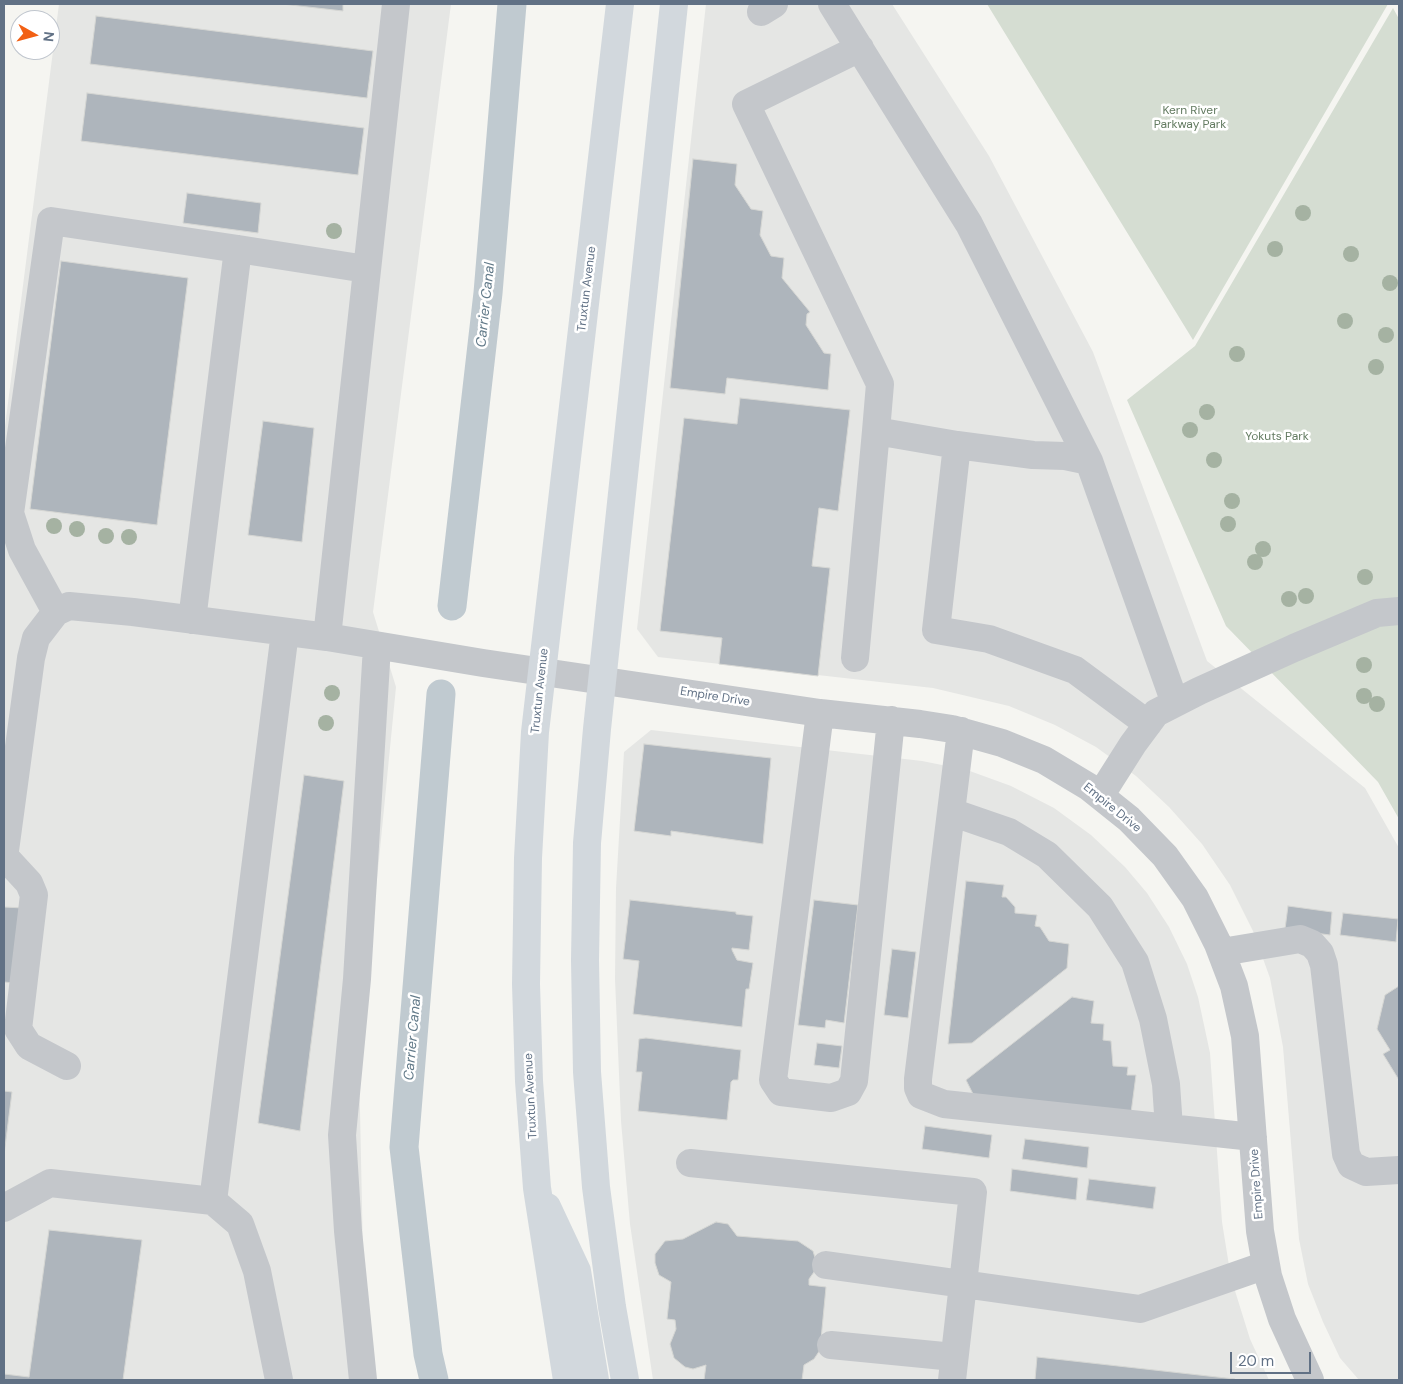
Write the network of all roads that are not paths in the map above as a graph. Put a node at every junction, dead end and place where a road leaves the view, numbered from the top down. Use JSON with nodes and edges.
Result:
{"nodes":[{"id":1,"x":396,"y":4,"type":"edge"},
{"id":2,"x":620,"y":4,"type":"edge"},
{"id":3,"x":674,"y":4,"type":"edge"},
{"id":4,"x":832,"y":4,"type":"edge"},
{"id":5,"x":860,"y":48,"type":"junction"},
{"id":6,"x":238,"y":249,"type":"junction"},
{"id":7,"x":366,"y":269,"type":"junction"},
{"id":8,"x":876,"y":431,"type":"junction"},
{"id":9,"x":956,"y":444,"type":"junction"},
{"id":10,"x":1089,"y":461,"type":"junction"},
{"id":11,"x":1399,"y":611,"type":"edge"},
{"id":12,"x":56,"y":612,"type":"junction"},
{"id":13,"x":192,"y":620,"type":"junction"},
{"id":14,"x":285,"y":632,"type":"junction"},
{"id":15,"x":326,"y":637,"type":"junction"},
{"id":16,"x":377,"y":646,"type":"junction"},
{"id":17,"x":856,"y":658,"type":"dead end"},
{"id":18,"x":542,"y":671,"type":"junction"},
{"id":19,"x":603,"y":680,"type":"junction"},
{"id":20,"x":1175,"y":703,"type":"junction"},
{"id":21,"x":820,"y":713,"type":"junction"},
{"id":22,"x":891,"y":720,"type":"junction"},
{"id":23,"x":1148,"y":724,"type":"junction"},
{"id":24,"x":962,"y":731,"type":"junction"},
{"id":25,"x":1100,"y":796,"type":"junction"},
{"id":26,"x":951,"y":812,"type":"junction"},
{"id":27,"x":4,"y":857,"type":"edge"},
{"id":28,"x":1222,"y":952,"type":"junction"},
{"id":29,"x":11,"y":1028,"type":"edge"},
{"id":30,"x":67,"y":1066,"type":"dead end"},
{"id":31,"x":1169,"y":1128,"type":"junction"},
{"id":32,"x":1253,"y":1137,"type":"junction"},
{"id":33,"x":690,"y":1163,"type":"dead end"},
{"id":34,"x":1399,"y":1170,"type":"edge"},
{"id":35,"x":537,"y":1188,"type":"junction"},
{"id":36,"x":213,"y":1201,"type":"junction"},
{"id":37,"x":4,"y":1208,"type":"edge"},
{"id":38,"x":826,"y":1265,"type":"dead end"},
{"id":39,"x":1266,"y":1265,"type":"junction"},
{"id":40,"x":962,"y":1284,"type":"junction"},
{"id":41,"x":831,"y":1345,"type":"dead end"},
{"id":42,"x":953,"y":1369,"type":"edge"},
{"id":43,"x":279,"y":1380,"type":"edge"},
{"id":44,"x":363,"y":1380,"type":"edge"},
{"id":45,"x":567,"y":1380,"type":"edge"},
{"id":46,"x":595,"y":1380,"type":"edge"},
{"id":47,"x":625,"y":1380,"type":"edge"},
{"id":48,"x":1310,"y":1380,"type":"edge"}],
"edges":[{"from":1,"to":7,"type":"street"},
{"from":2,"to":18,"type":"main road","name":"Truxtun Avenue"},
{"from":3,"to":19,"type":"main road"},
{"from":4,"to":5,"type":"street"},
{"from":5,"to":8,"type":"street"},
{"from":5,"to":10,"type":"street"},
{"from":6,"to":7,"type":"street"},
{"from":6,"to":12,"type":"street"},
{"from":6,"to":13,"type":"street"},
{"from":7,"to":15,"type":"street"},
{"from":8,"to":9,"type":"street"},
{"from":8,"to":17,"type":"street"},
{"from":9,"to":10,"type":"street"},
{"from":9,"to":23,"type":"street"},
{"from":10,"to":20,"type":"street"},
{"from":11,"to":20,"type":"street"},
{"from":12,"to":13,"type":"street","name":"Empire Drive"},
{"from":12,"to":27,"type":"street"},
{"from":13,"to":14,"type":"street","name":"Empire Drive"},
{"from":14,"to":15,"type":"street","name":"Empire Drive"},
{"from":14,"to":36,"type":"street"},
{"from":15,"to":16,"type":"street","name":"Empire Drive"},
{"from":16,"to":18,"type":"street","name":"Empire Drive"},
{"from":16,"to":44,"type":"street"},
{"from":18,"to":19,"type":"street","name":"Empire Drive"},
{"from":18,"to":35,"type":"main road","name":"Truxtun Avenue"},
{"from":19,"to":21,"type":"street","name":"Empire Drive"},
{"from":19,"to":47,"type":"main road"},
{"from":20,"to":23,"type":"street"},
{"from":21,"to":22,"type":"street","name":"Empire Drive"},
{"from":21,"to":22,"type":"street"},
{"from":22,"to":24,"type":"street","name":"Empire Drive"},
{"from":23,"to":25,"type":"street"},
{"from":24,"to":25,"type":"street","name":"Empire Drive"},
{"from":24,"to":26,"type":"street"},
{"from":25,"to":28,"type":"street","name":"Empire Drive"},
{"from":26,"to":31,"type":"street"},
{"from":26,"to":31,"type":"street"},
{"from":27,"to":29,"type":"street"},
{"from":28,"to":32,"type":"street","name":"Empire Drive"},
{"from":28,"to":34,"type":"street"},
{"from":29,"to":30,"type":"street"},
{"from":31,"to":32,"type":"street"},
{"from":32,"to":39,"type":"street","name":"Empire Drive"},
{"from":33,"to":40,"type":"street"},
{"from":35,"to":45,"type":"main road","name":"Truxtun Avenue"},
{"from":35,"to":46,"type":"main road"},
{"from":36,"to":37,"type":"street"},
{"from":36,"to":43,"type":"street"},
{"from":38,"to":40,"type":"street"},
{"from":39,"to":40,"type":"street"},
{"from":39,"to":48,"type":"street","name":"Empire Drive"},
{"from":40,"to":42,"type":"street"},
{"from":41,"to":42,"type":"street"}]}
